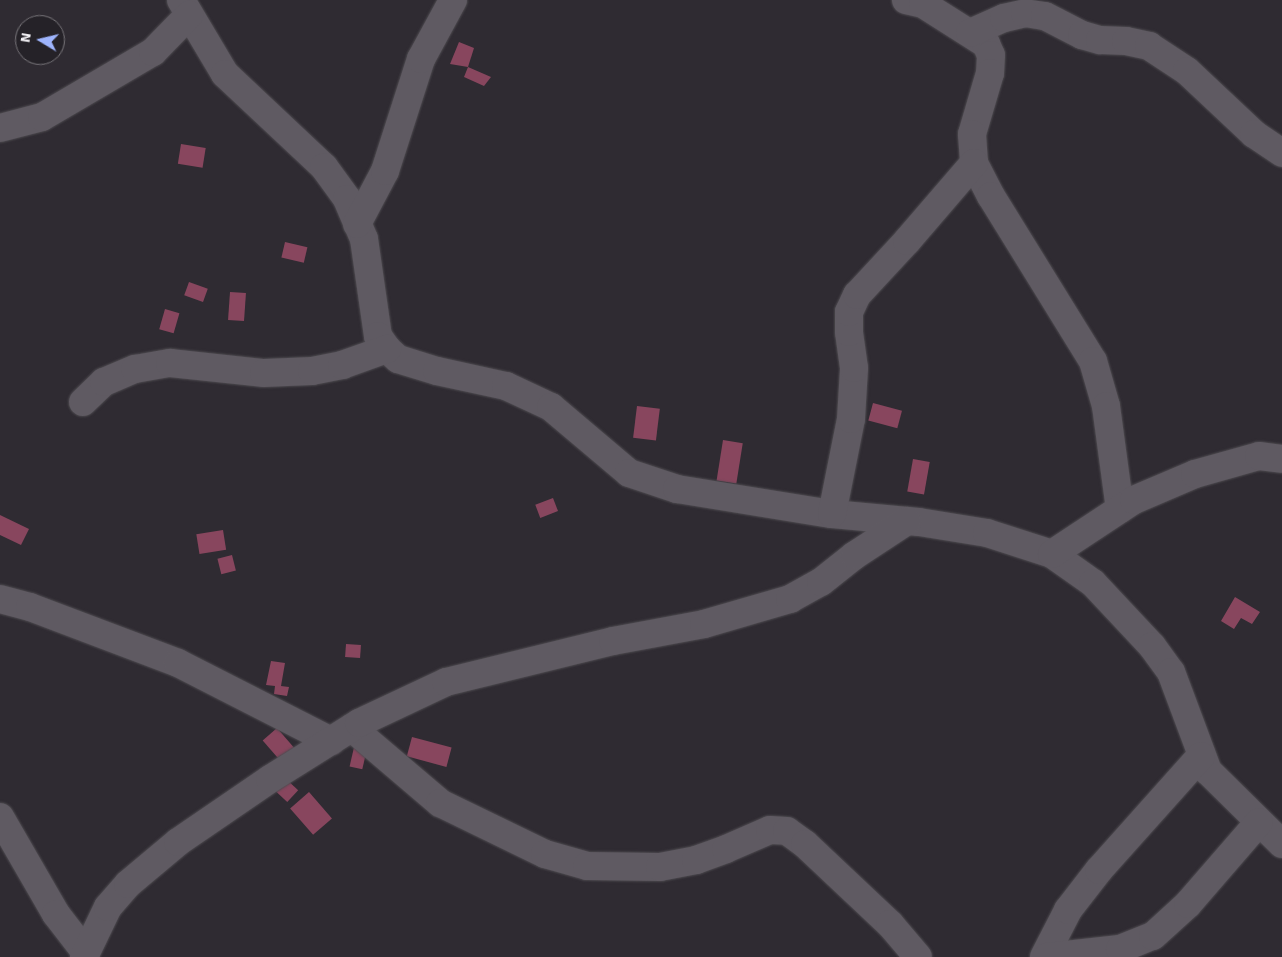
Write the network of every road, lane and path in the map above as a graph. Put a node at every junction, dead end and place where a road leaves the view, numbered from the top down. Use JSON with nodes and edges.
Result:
{"nodes":[{"id":1,"x":453,"y":0,"type":"edge"},
{"id":2,"x":911,"y":1,"type":"edge"},
{"id":3,"x":185,"y":7,"type":"edge"},
{"id":4,"x":970,"y":33,"type":"junction"},
{"id":5,"x":0,"y":128,"type":"edge"},
{"id":6,"x":1282,"y":153,"type":"edge"},
{"id":7,"x":974,"y":163,"type":"junction"},
{"id":8,"x":357,"y":224,"type":"junction"},
{"id":9,"x":387,"y":349,"type":"junction"},
{"id":10,"x":83,"y":402,"type":"dead end"},
{"id":11,"x":1282,"y":459,"type":"edge"},
{"id":12,"x":1120,"y":509,"type":"junction"},
{"id":13,"x":832,"y":514,"type":"junction"},
{"id":14,"x":907,"y":521,"type":"junction"},
{"id":15,"x":1052,"y":554,"type":"junction"},
{"id":16,"x":0,"y":599,"type":"edge"},
{"id":17,"x":342,"y":734,"type":"junction"},
{"id":18,"x":1201,"y":756,"type":"junction"},
{"id":19,"x":0,"y":817,"type":"edge"},
{"id":20,"x":1259,"y":822,"type":"junction"},
{"id":21,"x":1282,"y":844,"type":"edge"},
{"id":22,"x":85,"y":955,"type":"edge"},
{"id":23,"x":918,"y":957,"type":"edge"},
{"id":24,"x":1045,"y":957,"type":"edge"}],
"edges":[{"from":1,"to":8,"type":"street"},
{"from":2,"to":4,"type":"street"},
{"from":3,"to":5,"type":"street"},
{"from":3,"to":8,"type":"street"},
{"from":4,"to":6,"type":"street"},
{"from":4,"to":7,"type":"street"},
{"from":7,"to":12,"type":"street"},
{"from":7,"to":13,"type":"street"},
{"from":8,"to":9,"type":"street"},
{"from":9,"to":10,"type":"street"},
{"from":9,"to":13,"type":"street"},
{"from":11,"to":12,"type":"street"},
{"from":12,"to":15,"type":"street"},
{"from":13,"to":14,"type":"street"},
{"from":14,"to":15,"type":"street"},
{"from":14,"to":17,"type":"street"},
{"from":15,"to":18,"type":"street"},
{"from":16,"to":17,"type":"street"},
{"from":17,"to":22,"type":"street"},
{"from":17,"to":23,"type":"street"},
{"from":18,"to":20,"type":"street"},
{"from":18,"to":24,"type":"street"},
{"from":19,"to":22,"type":"street"},
{"from":20,"to":21,"type":"street"},
{"from":20,"to":24,"type":"street"}]}
